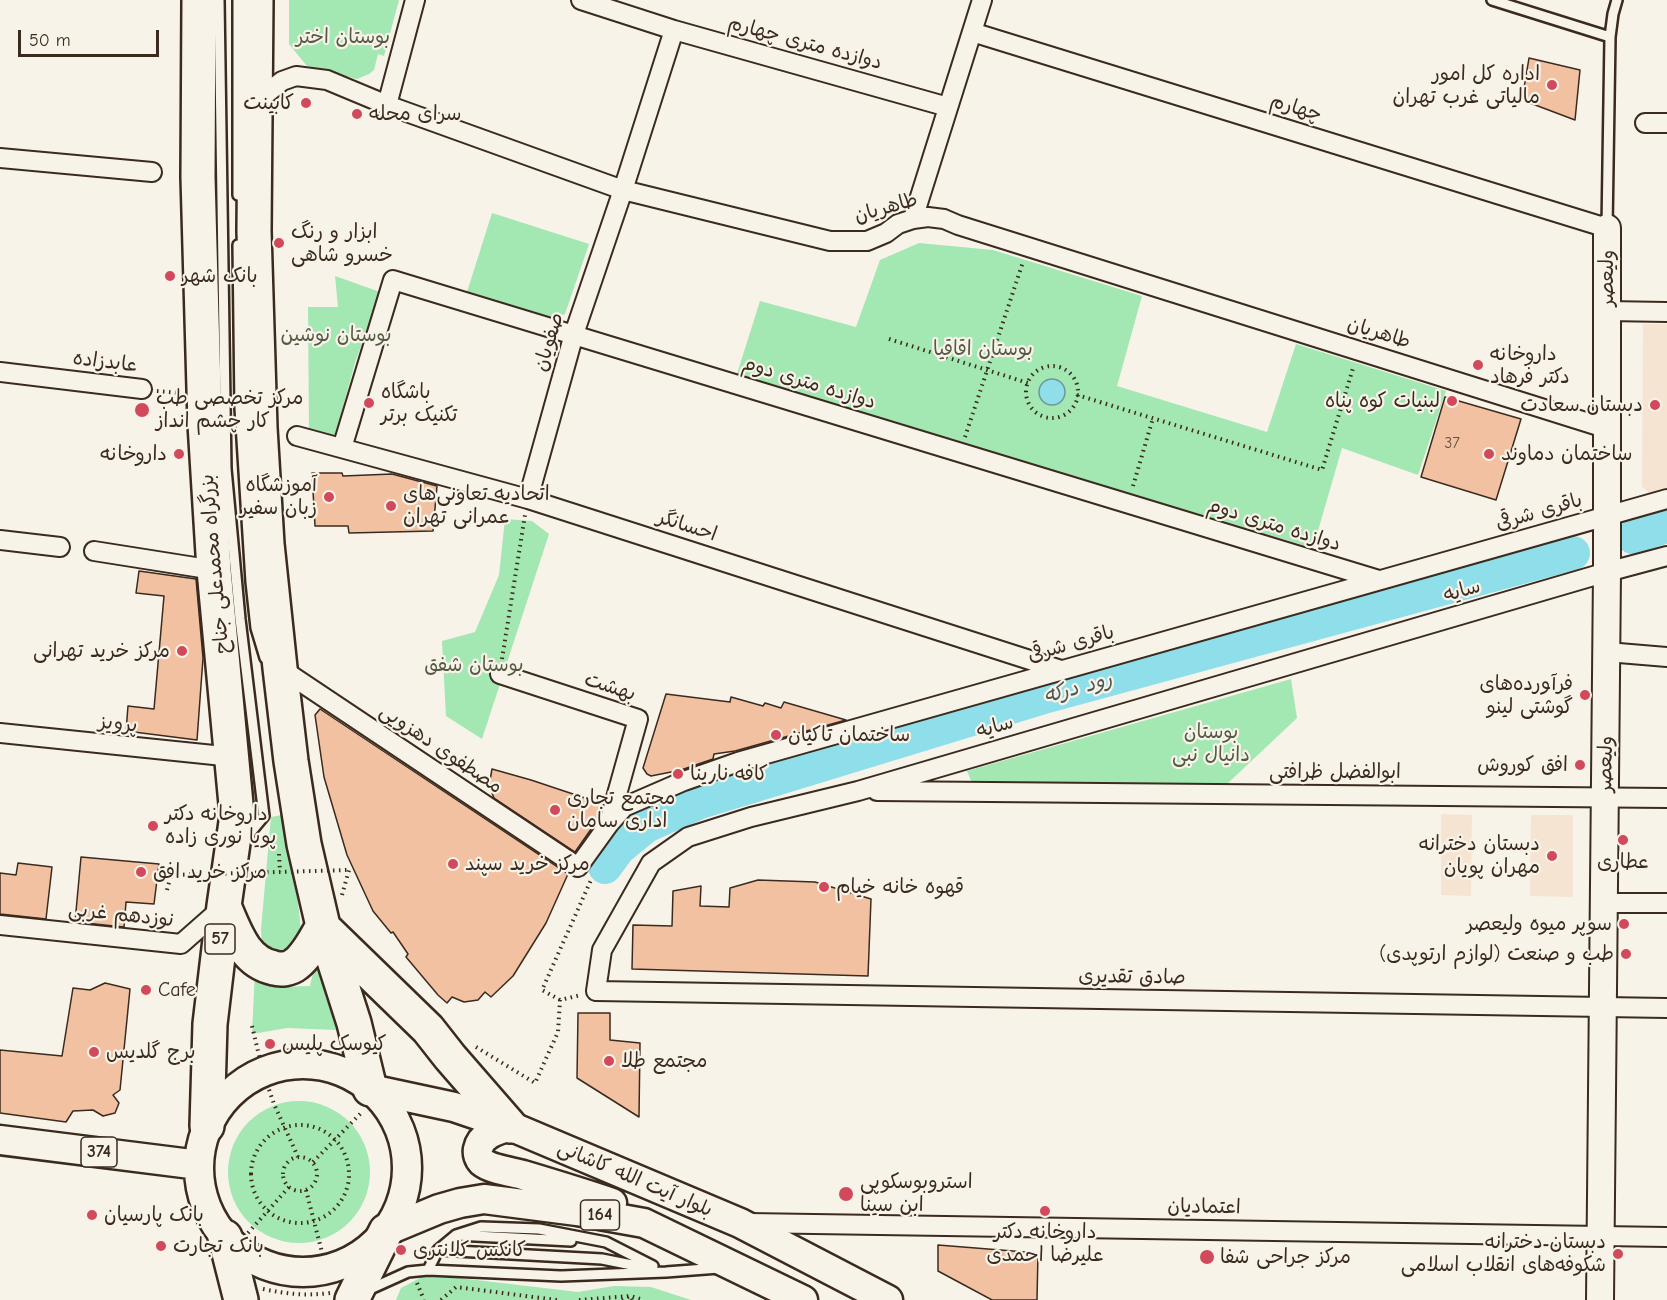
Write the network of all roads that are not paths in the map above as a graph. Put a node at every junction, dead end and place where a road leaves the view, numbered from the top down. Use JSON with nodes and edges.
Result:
{"nodes":[{"id":1,"x":199,"y":0,"type":"edge"},
{"id":2,"x":219,"y":0,"type":"edge"},
{"id":3,"x":238,"y":0,"type":"edge"},
{"id":4,"x":256,"y":0,"type":"edge"},
{"id":5,"x":415,"y":0,"type":"edge"},
{"id":6,"x":581,"y":0,"type":"edge"},
{"id":7,"x":982,"y":0,"type":"edge"},
{"id":8,"x":1492,"y":0,"type":"edge"},
{"id":9,"x":1617,"y":0,"type":"edge"},
{"id":10,"x":674,"y":30,"type":"junction"},
{"id":11,"x":972,"y":32,"type":"junction"},
{"id":12,"x":1610,"y":37,"type":"junction"},
{"id":13,"x":387,"y":105,"type":"junction"},
{"id":14,"x":948,"y":107,"type":"junction"},
{"id":15,"x":255,"y":109,"type":"junction"},
{"id":16,"x":1645,"y":123,"type":"dead end"},
{"id":17,"x":1667,"y":123,"type":"edge"},
{"id":18,"x":0,"y":158,"type":"edge"},
{"id":19,"x":152,"y":172,"type":"dead end"},
{"id":20,"x":623,"y":190,"type":"junction"},
{"id":21,"x":238,"y":203,"type":"dead end"},
{"id":22,"x":913,"y":219,"type":"junction"},
{"id":23,"x":1607,"y":228,"type":"junction"},
{"id":24,"x":238,"y":237,"type":"dead end"},
{"id":25,"x":1607,"y":311,"type":"junction"},
{"id":26,"x":1667,"y":312,"type":"edge"},
{"id":27,"x":574,"y":334,"type":"junction"},
{"id":28,"x":0,"y":372,"type":"edge"},
{"id":29,"x":142,"y":389,"type":"road end"},
{"id":30,"x":1608,"y":429,"type":"junction"},
{"id":31,"x":297,"y":436,"type":"dead end"},
{"id":32,"x":342,"y":448,"type":"junction"},
{"id":33,"x":528,"y":499,"type":"junction"},
{"id":34,"x":1667,"y":499,"type":"edge"},
{"id":35,"x":1608,"y":516,"type":"junction"},
{"id":36,"x":0,"y":540,"type":"edge"},
{"id":37,"x":60,"y":547,"type":"dead end"},
{"id":38,"x":94,"y":554,"type":"dead end"},
{"id":39,"x":1667,"y":556,"type":"edge"},
{"id":40,"x":214,"y":570,"type":"junction"},
{"id":41,"x":1607,"y":572,"type":"junction"},
{"id":42,"x":1379,"y":580,"type":"junction"},
{"id":43,"x":1607,"y":652,"type":"junction"},
{"id":44,"x":1667,"y":657,"type":"edge"},
{"id":45,"x":1061,"y":670,"type":"junction"},
{"id":46,"x":500,"y":674,"type":"road end"},
{"id":47,"x":274,"y":675,"type":"junction"},
{"id":48,"x":278,"y":732,"type":"dead end"},
{"id":49,"x":0,"y":733,"type":"edge"},
{"id":50,"x":233,"y":758,"type":"junction"},
{"id":51,"x":858,"y":790,"type":"junction"},
{"id":52,"x":1605,"y":797,"type":"junction"},
{"id":53,"x":1667,"y":798,"type":"edge"},
{"id":54,"x":290,"y":814,"type":"dead end"},
{"id":55,"x":609,"y":824,"type":"junction"},
{"id":56,"x":304,"y":844,"type":"junction"},
{"id":57,"x":232,"y":854,"type":"junction"},
{"id":58,"x":579,"y":867,"type":"joint"},
{"id":59,"x":1604,"y":903,"type":"junction"},
{"id":60,"x":1667,"y":903,"type":"edge"},
{"id":61,"x":224,"y":906,"type":"junction"},
{"id":62,"x":0,"y":925,"type":"edge"},
{"id":63,"x":323,"y":927,"type":"junction"},
{"id":64,"x":596,"y":991,"type":"joint"},
{"id":65,"x":1603,"y":1007,"type":"junction"},
{"id":66,"x":1667,"y":1008,"type":"edge"},
{"id":67,"x":374,"y":1092,"type":"junction"},
{"id":68,"x":207,"y":1126,"type":"junction"},
{"id":69,"x":510,"y":1126,"type":"junction"},
{"id":70,"x":0,"y":1140,"type":"edge"},
{"id":71,"x":199,"y":1165,"type":"junction"},
{"id":72,"x":644,"y":1223,"type":"junction"},
{"id":73,"x":740,"y":1223,"type":"junction"},
{"id":74,"x":386,"y":1231,"type":"junction"},
{"id":75,"x":1601,"y":1235,"type":"junction"},
{"id":76,"x":1667,"y":1237,"type":"edge"},
{"id":77,"x":230,"y":1241,"type":"junction"},
{"id":78,"x":438,"y":1250,"type":"junction"},
{"id":79,"x":734,"y":1267,"type":"junction"},
{"id":80,"x":428,"y":1270,"type":"junction"},
{"id":81,"x":666,"y":1272,"type":"junction"},
{"id":82,"x":342,"y":1289,"type":"edge"},
{"id":83,"x":249,"y":1294,"type":"edge"},
{"id":84,"x":803,"y":1300,"type":"edge"},
{"id":85,"x":888,"y":1300,"type":"edge"},
{"id":86,"x":1600,"y":1300,"type":"edge"}],
"edges":[{"from":1,"to":40,"type":"highway","name":"بزرگراه محمدعلی جناح","number":"57"},
{"from":2,"to":57,"type":"lane"},
{"from":3,"to":21,"type":"lane"},
{"from":4,"to":15,"type":"highway"},
{"from":5,"to":13,"type":"street"},
{"from":6,"to":10,"type":"street","name":"دوازده متری چهارم"},
{"from":7,"to":11,"type":"street"},
{"from":8,"to":12,"type":"lane"},
{"from":9,"to":12,"type":"lane"},
{"from":10,"to":14,"type":"street","name":"دوازده متری چهارم"},
{"from":10,"to":20,"type":"street","name":"صفویان"},
{"from":11,"to":14,"type":"street"},
{"from":11,"to":23,"type":"street","name":"چهارم"},
{"from":12,"to":23,"type":"lane"},
{"from":13,"to":15,"type":"street","name":"طاهریان"},
{"from":13,"to":20,"type":"street","name":"طاهریان"},
{"from":14,"to":22,"type":"street"},
{"from":15,"to":47,"type":"highway"},
{"from":16,"to":17,"type":"street"},
{"from":18,"to":19,"type":"street"},
{"from":20,"to":22,"type":"street","name":"طاهریان"},
{"from":20,"to":27,"type":"street","name":"صفویان"},
{"from":22,"to":30,"type":"street","name":"طاهریان"},
{"from":23,"to":25,"type":"main road","name":"ولیعصر"},
{"from":24,"to":47,"type":"lane"},
{"from":25,"to":26,"type":"street"},
{"from":25,"to":30,"type":"main road","name":"ولیعصر"},
{"from":27,"to":32,"type":"street","name":"دوازده متری دوم"},
{"from":27,"to":33,"type":"street","name":"صفویان"},
{"from":27,"to":42,"type":"street","name":"دوازده متری دوم"},
{"from":28,"to":29,"type":"street","name":"عابدزاده"},
{"from":30,"to":35,"type":"main road","name":"ولیعصر"},
{"from":31,"to":32,"type":"street","name":"احسانگر"},
{"from":32,"to":33,"type":"street","name":"احسانگر"},
{"from":33,"to":45,"type":"street","name":"احسانگر"},
{"from":34,"to":35,"type":"street","name":"باقری شرقی"},
{"from":35,"to":41,"type":"main road","name":"ولیعصر"},
{"from":35,"to":42,"type":"street","name":"باقری شرقی"},
{"from":36,"to":37,"type":"street"},
{"from":38,"to":40,"type":"street"},
{"from":39,"to":41,"type":"street","name":"سایه"},
{"from":40,"to":50,"type":"highway","name":"بزرگراه محمدعلی جناح","number":"57"},
{"from":41,"to":43,"type":"main road","name":"ولیعصر"},
{"from":41,"to":51,"type":"street","name":"سایه"},
{"from":42,"to":45,"type":"street","name":"باقری شرقی"},
{"from":43,"to":44,"type":"street"},
{"from":43,"to":52,"type":"main road","name":"ولیعصر"},
{"from":45,"to":55,"type":"street","name":"باقری شرقی"},
{"from":46,"to":55,"type":"street","name":"بهشت"},
{"from":47,"to":48,"type":"lane"},
{"from":47,"to":56,"type":"highway"},
{"from":47,"to":58,"type":"street","name":"مصطفوی دهزویی"},
{"from":49,"to":50,"type":"street","name":"پرویز"},
{"from":50,"to":57,"type":"highway","name":"بزرگراه محمدعلی جناح","number":"57"},
{"from":51,"to":52,"type":"street","name":"ابوالفضل ظرافتی"},
{"from":51,"to":64,"type":"street","name":"سایه"},
{"from":52,"to":53,"type":"street","name":"ابوالفضل ظرافتی"},
{"from":52,"to":59,"type":"main road","name":"ولیعصر"},
{"from":54,"to":56,"type":"lane"},
{"from":55,"to":58,"type":"street","name":"باقری شرقی"},
{"from":56,"to":63,"type":"highway"},
{"from":57,"to":61,"type":"highway","name":"بزرگراه محمدعلی جناح","number":"57"},
{"from":59,"to":60,"type":"street"},
{"from":59,"to":65,"type":"main road","name":"ولیعصر"},
{"from":61,"to":62,"type":"street","name":"نوزدهم غربی"},
{"from":61,"to":63,"type":"highway"},
{"from":61,"to":68,"type":"highway","name":"بزرگراه محمدعلی جناح","number":"57"},
{"from":63,"to":67,"type":"highway"},
{"from":63,"to":69,"type":"highway"},
{"from":64,"to":65,"type":"street","name":"صادق تقدیری"},
{"from":65,"to":66,"type":"street","name":"صادق تقدیری"},
{"from":65,"to":75,"type":"main road","name":"ولیعصر"},
{"from":67,"to":68,"type":"main road"},
{"from":67,"to":69,"type":"main road","name":"بلوار آیت الله کاشانی","number":"164"},
{"from":67,"to":74,"type":"main road"},
{"from":68,"to":71,"type":"main road"},
{"from":69,"to":72,"type":"main road"},
{"from":69,"to":73,"type":"main road","name":"بلوار آیت الله کاشانی","number":"164"},
{"from":70,"to":71,"type":"main road","number":"374"},
{"from":71,"to":77,"type":"main road"},
{"from":72,"to":74,"type":"main road","name":"بلوار آیت الله کاشانی","number":"164"},
{"from":72,"to":79,"type":"main road","name":"بلوار آیت الله کاشانی","number":"164"},
{"from":73,"to":75,"type":"street","name":"اعتمادیان"},
{"from":73,"to":85,"type":"main road","name":"بلوار آیت الله کاشانی","number":"164"},
{"from":74,"to":82,"type":"highway"},
{"from":75,"to":76,"type":"street","name":"اعتمادیان"},
{"from":75,"to":86,"type":"main road","name":"ولیعصر"},
{"from":77,"to":82,"type":"main road"},
{"from":77,"to":83,"type":"highway"},
{"from":78,"to":80,"type":"lane"},
{"from":78,"to":81,"type":"lane"},
{"from":78,"to":81,"type":"lane"},
{"from":79,"to":81,"type":"lane"},
{"from":79,"to":84,"type":"main road","name":"بلوار آیت الله کاشانی","number":"164"},
{"from":80,"to":81,"type":"lane"},
{"from":80,"to":82,"type":"lane"}]}
